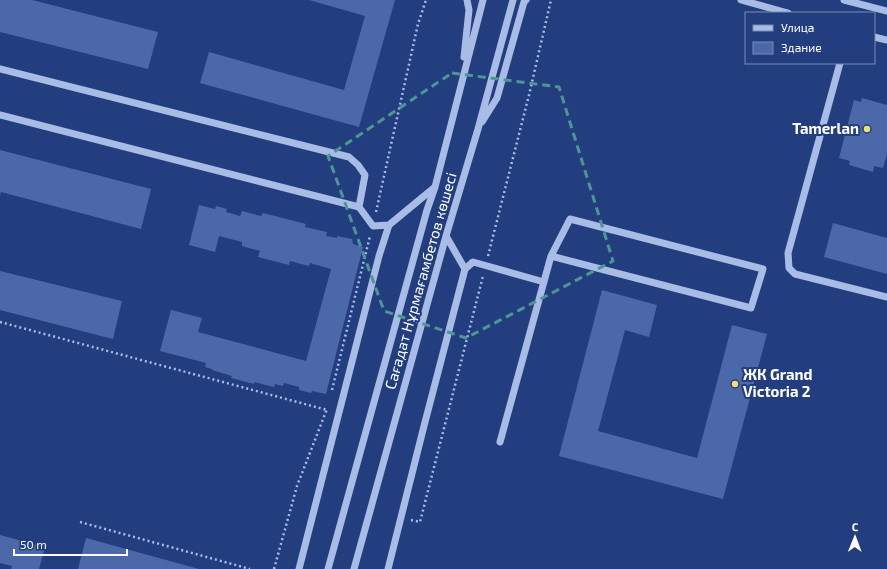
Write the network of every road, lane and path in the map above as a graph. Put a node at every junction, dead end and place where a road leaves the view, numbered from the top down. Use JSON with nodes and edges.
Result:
{"nodes":[{"id":1,"x":426,"y":0,"type":"edge"},
{"id":2,"x":467,"y":0,"type":"edge"},
{"id":3,"x":483,"y":0,"type":"edge"},
{"id":4,"x":513,"y":0,"type":"edge"},
{"id":5,"x":526,"y":0,"type":"edge"},
{"id":6,"x":741,"y":0,"type":"edge"},
{"id":7,"x":844,"y":0,"type":"edge"},
{"id":8,"x":784,"y":12,"type":"edge"},
{"id":9,"x":887,"y":12,"type":"edge"},
{"id":10,"x":875,"y":36,"type":"edge"},
{"id":11,"x":887,"y":40,"type":"edge"},
{"id":12,"x":840,"y":64,"type":"edge"},
{"id":13,"x":0,"y":69,"type":"edge"},
{"id":14,"x":462,"y":81,"type":"junction"},
{"id":15,"x":0,"y":115,"type":"edge"},
{"id":16,"x":478,"y":129,"type":"junction"},
{"id":17,"x":435,"y":187,"type":"junction"},
{"id":18,"x":359,"y":207,"type":"junction"},
{"id":19,"x":389,"y":225,"type":"junction"},
{"id":20,"x":373,"y":226,"type":"junction"},
{"id":21,"x":446,"y":236,"type":"junction"},
{"id":22,"x":551,"y":256,"type":"junction"},
{"id":23,"x":465,"y":269,"type":"junction"},
{"id":24,"x":544,"y":282,"type":"junction"},
{"id":25,"x":887,"y":297,"type":"edge"},
{"id":26,"x":0,"y":322,"type":"edge"},
{"id":27,"x":331,"y":394,"type":"dead end"},
{"id":28,"x":329,"y":402,"type":"dead end"},
{"id":29,"x":327,"y":410,"type":"junction"},
{"id":30,"x":500,"y":442,"type":"dead end"},
{"id":31,"x":80,"y":522,"type":"dead end"},
{"id":32,"x":250,"y":569,"type":"edge"},
{"id":33,"x":274,"y":569,"type":"edge"},
{"id":34,"x":299,"y":569,"type":"edge"},
{"id":35,"x":328,"y":569,"type":"edge"},
{"id":36,"x":354,"y":569,"type":"edge"},
{"id":37,"x":388,"y":569,"type":"edge"}],
"edges":[{"from":1,"to":20,"type":"path"},
{"from":2,"to":14,"type":"street"},
{"from":3,"to":14,"type":"street","name":"Сағадат Нұрмағамбетов көшесі"},
{"from":4,"to":16,"type":"street","name":"Сағадат Нұрмағамбетов көшесі"},
{"from":5,"to":16,"type":"street"},
{"from":6,"to":8,"type":"street"},
{"from":7,"to":9,"type":"street"},
{"from":10,"to":11,"type":"street"},
{"from":12,"to":25,"type":"street"},
{"from":13,"to":18,"type":"street"},
{"from":14,"to":17,"type":"street","name":"Сағадат Нұрмағамбетов көшесі"},
{"from":15,"to":18,"type":"street"},
{"from":16,"to":21,"type":"street","name":"Сағадат Нұрмағамбетов көшесі"},
{"from":17,"to":19,"type":"street"},
{"from":17,"to":35,"type":"street","name":"Сағадат Нұрмағамбетов көшесі"},
{"from":18,"to":20,"type":"street"},
{"from":19,"to":20,"type":"street"},
{"from":19,"to":34,"type":"street"},
{"from":20,"to":27,"type":"path"},
{"from":21,"to":23,"type":"street"},
{"from":21,"to":36,"type":"street","name":"Сағадат Нұрмағамбетов көшесі"},
{"from":22,"to":22,"type":"street"},
{"from":22,"to":24,"type":"street"},
{"from":23,"to":24,"type":"street"},
{"from":23,"to":37,"type":"street"},
{"from":24,"to":30,"type":"street"},
{"from":26,"to":29,"type":"path"},
{"from":28,"to":29,"type":"path"},
{"from":29,"to":33,"type":"path"},
{"from":31,"to":32,"type":"path"}]}
